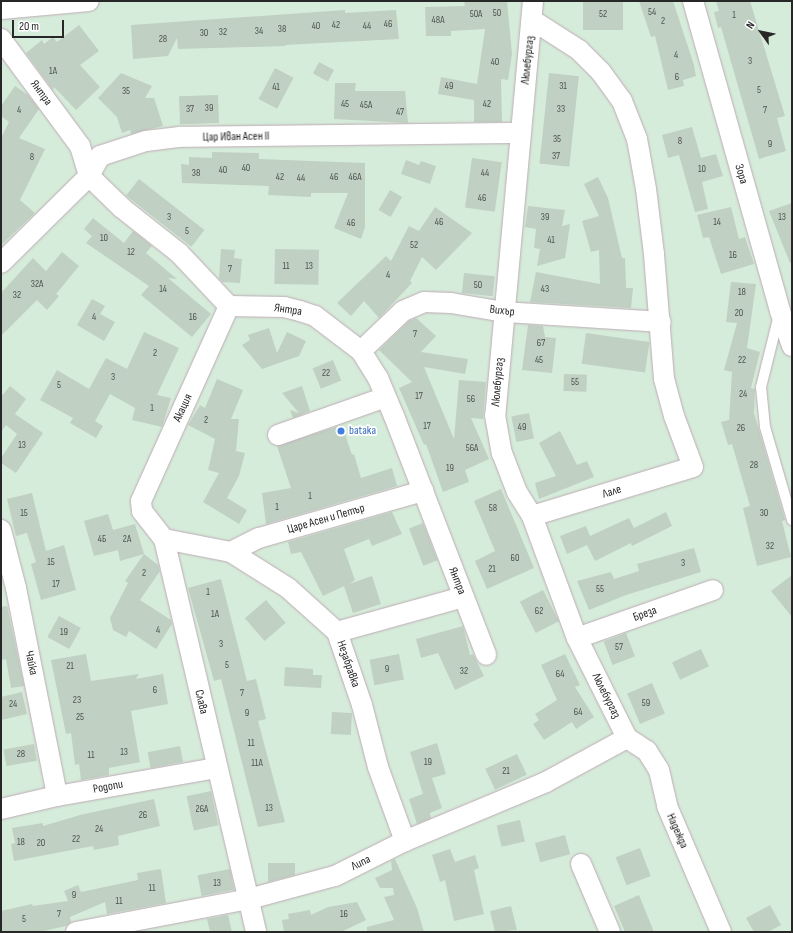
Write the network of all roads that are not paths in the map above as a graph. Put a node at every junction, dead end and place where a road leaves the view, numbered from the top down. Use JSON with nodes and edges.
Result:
{"nodes":[{"id":1,"x":89,"y":1,"type":"edge"},
{"id":2,"x":693,"y":1,"type":"edge"},
{"id":3,"x":1,"y":9,"type":"edge"},
{"id":4,"x":533,"y":10,"type":"edge"},
{"id":5,"x":1,"y":39,"type":"edge"},
{"id":6,"x":521,"y":133,"type":"junction"},
{"id":7,"x":89,"y":176,"type":"junction"},
{"id":8,"x":1,"y":263,"type":"edge"},
{"id":9,"x":229,"y":306,"type":"junction"},
{"id":10,"x":780,"y":311,"type":"junction"},
{"id":11,"x":504,"y":312,"type":"junction"},
{"id":12,"x":661,"y":322,"type":"junction"},
{"id":13,"x":792,"y":346,"type":"edge"},
{"id":14,"x":361,"y":351,"type":"junction"},
{"id":15,"x":386,"y":397,"type":"junction"},
{"id":16,"x":278,"y":435,"type":"dead end"},
{"id":17,"x":423,"y":491,"type":"junction"},
{"id":18,"x":142,"y":511,"type":"joint"},
{"id":19,"x":532,"y":516,"type":"junction"},
{"id":20,"x":792,"y":520,"type":"edge"},
{"id":21,"x":1,"y":530,"type":"edge"},
{"id":22,"x":164,"y":539,"type":"junction"},
{"id":23,"x":230,"y":552,"type":"junction"},
{"id":24,"x":1,"y":573,"type":"edge"},
{"id":25,"x":16,"y":588,"type":"junction"},
{"id":26,"x":713,"y":590,"type":"dead end"},
{"id":27,"x":463,"y":597,"type":"junction"},
{"id":28,"x":337,"y":632,"type":"junction"},
{"id":29,"x":577,"y":638,"type":"junction"},
{"id":30,"x":486,"y":655,"type":"dead end"},
{"id":31,"x":627,"y":738,"type":"junction"},
{"id":32,"x":216,"y":768,"type":"junction"},
{"id":33,"x":58,"y":796,"type":"junction"},
{"id":34,"x":1,"y":809,"type":"edge"},
{"id":35,"x":405,"y":841,"type":"junction"},
{"id":36,"x":581,"y":864,"type":"dead end"},
{"id":37,"x":249,"y":899,"type":"junction"},
{"id":38,"x":76,"y":932,"type":"edge"},
{"id":39,"x":256,"y":932,"type":"edge"},
{"id":40,"x":610,"y":932,"type":"edge"},
{"id":41,"x":721,"y":932,"type":"edge"}],
"edges":[{"from":1,"to":3,"type":"street"},
{"from":2,"to":10,"type":"street","name":"Зора"},
{"from":4,"to":6,"type":"street","name":"Люлебургаз"},
{"from":4,"to":12,"type":"street"},
{"from":5,"to":7,"type":"street","name":"Янтра"},
{"from":6,"to":7,"type":"street","name":"Цар Иван Асен II"},
{"from":6,"to":11,"type":"street","name":"Люлебургаз"},
{"from":7,"to":8,"type":"street","name":"Цар Иван Асен II"},
{"from":7,"to":9,"type":"street","name":"Янтра"},
{"from":9,"to":14,"type":"street","name":"Янтра"},
{"from":9,"to":18,"type":"street","name":"Акация"},
{"from":10,"to":13,"type":"street","name":"Зора"},
{"from":10,"to":20,"type":"lane"},
{"from":11,"to":12,"type":"street","name":"Вихър"},
{"from":11,"to":14,"type":"street","name":"Вихър"},
{"from":11,"to":19,"type":"street","name":"Люлебургаз"},
{"from":12,"to":19,"type":"street","name":"Лале"},
{"from":14,"to":15,"type":"street","name":"Янтра"},
{"from":15,"to":16,"type":"street"},
{"from":15,"to":17,"type":"street","name":"Янтра"},
{"from":17,"to":23,"type":"street","name":"Царе Асен и Петър"},
{"from":17,"to":27,"type":"street","name":"Янтра"},
{"from":18,"to":22,"type":"street","name":"Слава"},
{"from":19,"to":29,"type":"street","name":"Люлебургаз"},
{"from":21,"to":25,"type":"street","name":"Чайка"},
{"from":22,"to":23,"type":"street","name":"Незабравка"},
{"from":22,"to":32,"type":"street","name":"Слава"},
{"from":23,"to":28,"type":"street","name":"Незабравка"},
{"from":24,"to":25,"type":"street"},
{"from":25,"to":33,"type":"street","name":"Чайка"},
{"from":26,"to":29,"type":"street","name":"Бреза"},
{"from":27,"to":28,"type":"street"},
{"from":27,"to":30,"type":"street","name":"Янтра"},
{"from":28,"to":35,"type":"street","name":"Незабравка"},
{"from":29,"to":31,"type":"street","name":"Люлебургаз"},
{"from":31,"to":35,"type":"street","name":"Липа"},
{"from":31,"to":41,"type":"street","name":"Надежда"},
{"from":32,"to":33,"type":"street","name":"Родопи"},
{"from":32,"to":37,"type":"street","name":"Слава"},
{"from":33,"to":34,"type":"street","name":"Родопи"},
{"from":35,"to":37,"type":"street","name":"Липа"},
{"from":36,"to":40,"type":"street"},
{"from":37,"to":38,"type":"street","name":"Липа"},
{"from":37,"to":39,"type":"street"}]}
